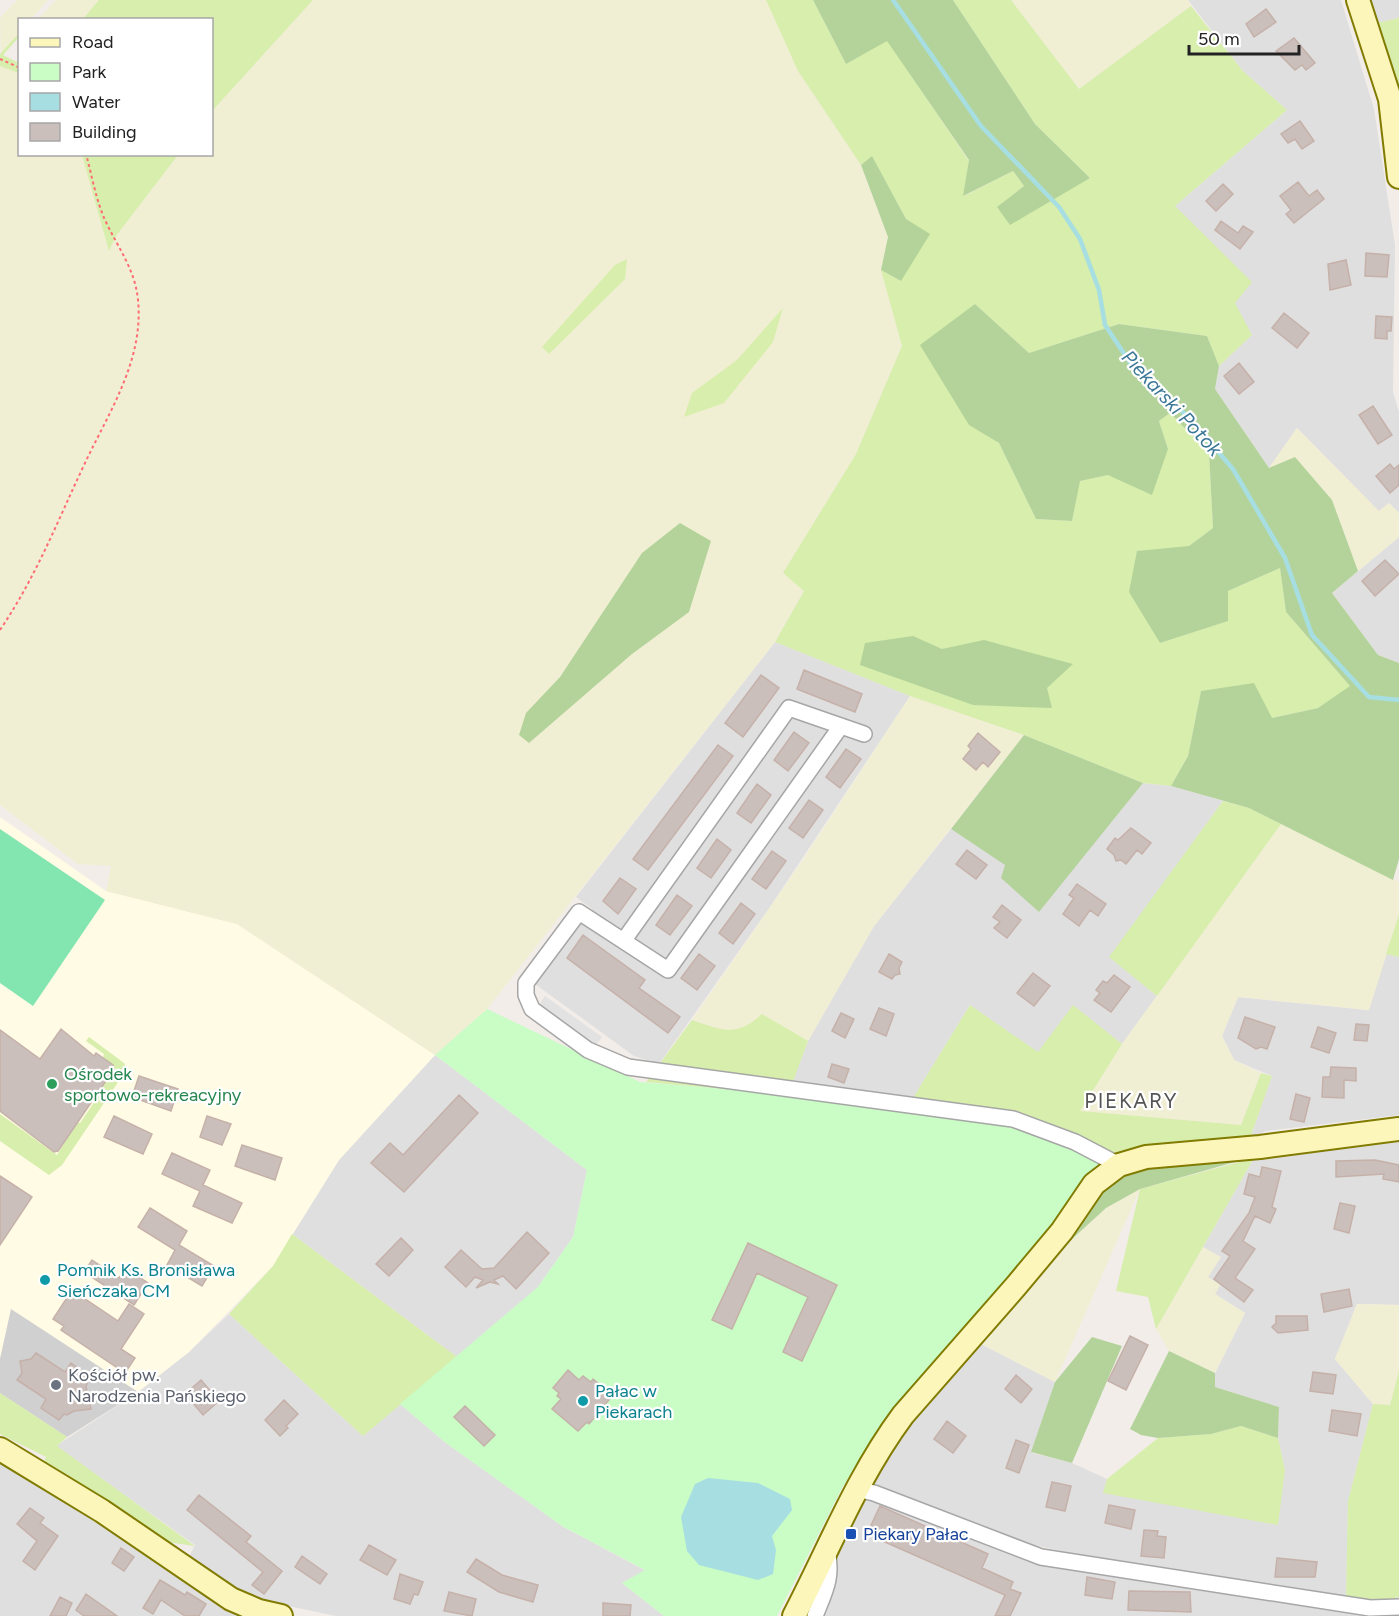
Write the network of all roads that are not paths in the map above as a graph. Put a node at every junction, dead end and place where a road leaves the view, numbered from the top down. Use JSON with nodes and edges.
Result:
{"nodes":[{"id":1,"x":1358,"y":0,"type":"edge"},
{"id":2,"x":1399,"y":177,"type":"edge"},
{"id":3,"x":841,"y":726,"type":"junction"},
{"id":4,"x":864,"y":734,"type":"dead end"},
{"id":5,"x":624,"y":940,"type":"junction"},
{"id":6,"x":1399,"y":1129,"type":"edge"},
{"id":7,"x":1119,"y":1166,"type":"junction"},
{"id":8,"x":0,"y":1449,"type":"edge"},
{"id":9,"x":856,"y":1489,"type":"junction"},
{"id":10,"x":827,"y":1550,"type":"junction"},
{"id":11,"x":1399,"y":1607,"type":"edge"},
{"id":12,"x":280,"y":1616,"type":"edge"},
{"id":13,"x":794,"y":1616,"type":"edge"},
{"id":14,"x":815,"y":1616,"type":"edge"}],
"edges":[{"from":1,"to":2,"type":"street"},
{"from":3,"to":4,"type":"street"},
{"from":3,"to":5,"type":"street"},
{"from":3,"to":5,"type":"street"},
{"from":5,"to":7,"type":"street"},
{"from":6,"to":7,"type":"street"},
{"from":7,"to":9,"type":"street"},
{"from":8,"to":12,"type":"street"},
{"from":9,"to":10,"type":"street"},
{"from":9,"to":11,"type":"street"},
{"from":10,"to":13,"type":"street"},
{"from":10,"to":14,"type":"street"}]}
